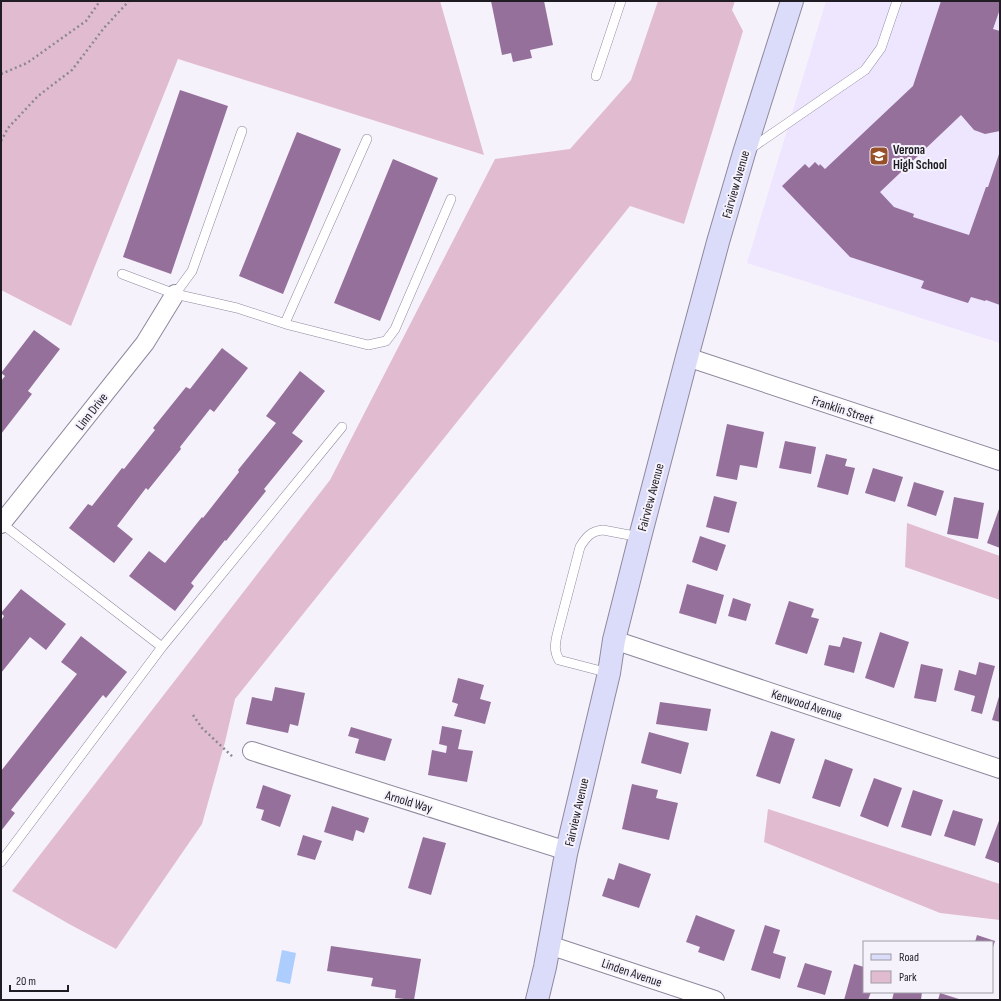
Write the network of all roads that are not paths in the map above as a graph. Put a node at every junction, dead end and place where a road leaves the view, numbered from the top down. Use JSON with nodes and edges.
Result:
{"nodes":[{"id":1,"x":621,"y":1,"type":"edge"},
{"id":2,"x":792,"y":1,"type":"edge"},
{"id":3,"x":897,"y":1,"type":"edge"},
{"id":4,"x":596,"y":76,"type":"dead end"},
{"id":5,"x":242,"y":131,"type":"dead end"},
{"id":6,"x":367,"y":139,"type":"dead end"},
{"id":7,"x":744,"y":153,"type":"junction"},
{"id":8,"x":451,"y":199,"type":"dead end"},
{"id":9,"x":122,"y":274,"type":"dead end"},
{"id":10,"x":175,"y":294,"type":"junction"},
{"id":11,"x":285,"y":323,"type":"junction"},
{"id":12,"x":687,"y":356,"type":"junction"},
{"id":13,"x":342,"y":427,"type":"dead end"},
{"id":14,"x":1000,"y":461,"type":"edge"},
{"id":15,"x":1,"y":524,"type":"edge"},
{"id":16,"x":640,"y":537,"type":"junction"},
{"id":17,"x":614,"y":640,"type":"junction"},
{"id":18,"x":162,"y":647,"type":"junction"},
{"id":19,"x":609,"y":673,"type":"junction"},
{"id":20,"x":252,"y":752,"type":"dead end"},
{"id":21,"x":1000,"y":769,"type":"edge"},
{"id":22,"x":567,"y":851,"type":"junction"},
{"id":23,"x":1,"y":862,"type":"edge"},
{"id":24,"x":549,"y":945,"type":"junction"},
{"id":25,"x":537,"y":1000,"type":"edge"},
{"id":26,"x":715,"y":1000,"type":"edge"}],
"edges":[{"from":1,"to":4,"type":"lane"},
{"from":2,"to":7,"type":"main road","name":"Fairview Avenue"},
{"from":3,"to":7,"type":"lane"},
{"from":5,"to":10,"type":"lane"},
{"from":6,"to":11,"type":"lane"},
{"from":7,"to":12,"type":"main road","name":"Fairview Avenue"},
{"from":8,"to":11,"type":"lane"},
{"from":9,"to":10,"type":"lane"},
{"from":10,"to":11,"type":"lane"},
{"from":10,"to":15,"type":"street","name":"Linn Drive"},
{"from":12,"to":14,"type":"street","name":"Franklin Street"},
{"from":12,"to":16,"type":"main road","name":"Fairview Avenue"},
{"from":13,"to":18,"type":"lane"},
{"from":15,"to":18,"type":"lane"},
{"from":16,"to":17,"type":"main road","name":"Fairview Avenue"},
{"from":16,"to":19,"type":"lane"},
{"from":17,"to":19,"type":"main road","name":"Fairview Avenue"},
{"from":17,"to":21,"type":"street","name":"Kenwood Avenue"},
{"from":18,"to":23,"type":"lane"},
{"from":19,"to":22,"type":"main road","name":"Fairview Avenue"},
{"from":20,"to":22,"type":"street","name":"Arnold Way"},
{"from":22,"to":24,"type":"main road","name":"Fairview Avenue"},
{"from":24,"to":25,"type":"main road","name":"Fairview Avenue"},
{"from":24,"to":26,"type":"street","name":"Linden Avenue"}]}
